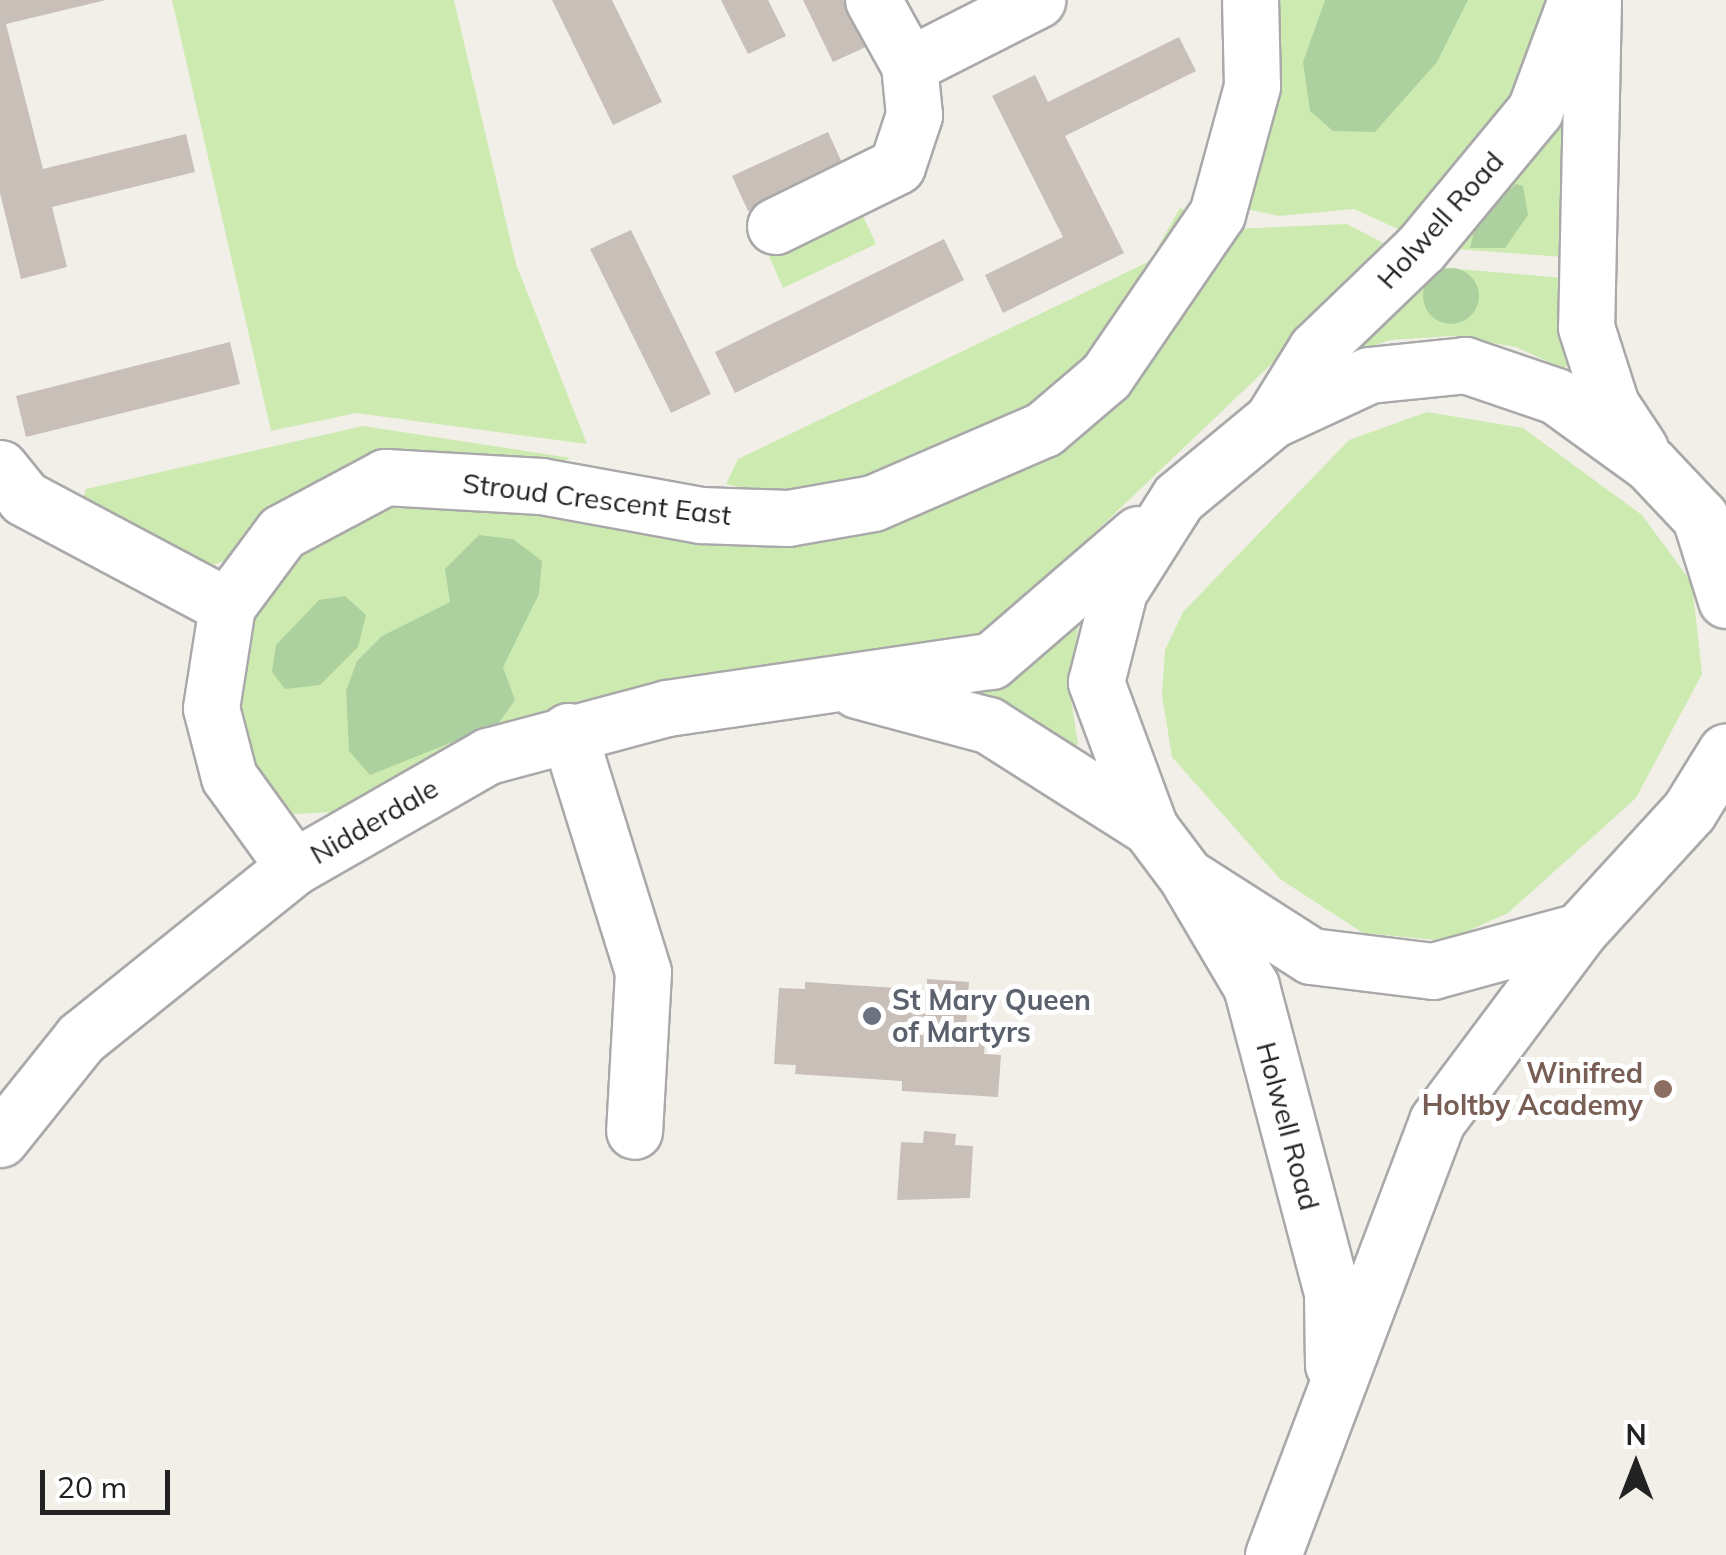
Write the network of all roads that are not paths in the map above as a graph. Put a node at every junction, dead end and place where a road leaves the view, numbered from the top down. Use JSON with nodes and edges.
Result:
{"nodes":[{"id":1,"x":872,"y":0,"type":"edge"},
{"id":2,"x":1037,"y":0,"type":"edge"},
{"id":3,"x":1250,"y":0,"type":"edge"},
{"id":4,"x":1576,"y":0,"type":"edge"},
{"id":5,"x":1593,"y":0,"type":"edge"},
{"id":6,"x":909,"y":65,"type":"junction"},
{"id":7,"x":776,"y":226,"type":"dead end"},
{"id":8,"x":1272,"y":420,"type":"junction"},
{"id":9,"x":1650,"y":464,"type":"junction"},
{"id":10,"x":0,"y":468,"type":"edge"},
{"id":11,"x":1178,"y":498,"type":"junction"},
{"id":12,"x":1713,"y":524,"type":"edge"},
{"id":13,"x":1726,"y":600,"type":"edge"},
{"id":14,"x":227,"y":606,"type":"junction"},
{"id":15,"x":844,"y":687,"type":"junction"},
{"id":16,"x":568,"y":731,"type":"junction"},
{"id":17,"x":1726,"y":752,"type":"edge"},
{"id":18,"x":1707,"y":798,"type":"edge"},
{"id":19,"x":1150,"y":828,"type":"junction"},
{"id":20,"x":294,"y":867,"type":"junction"},
{"id":21,"x":1186,"y":876,"type":"junction"},
{"id":22,"x":1579,"y":931,"type":"junction"},
{"id":23,"x":634,"y":1131,"type":"dead end"},
{"id":24,"x":0,"y":1139,"type":"edge"},
{"id":25,"x":1334,"y":1393,"type":"junction"},
{"id":26,"x":1272,"y":1555,"type":"edge"}],
"edges":[{"from":1,"to":6,"type":"street"},
{"from":2,"to":6,"type":"street"},
{"from":3,"to":14,"type":"street","name":"Stroud Crescent East"},
{"from":4,"to":8,"type":"street","name":"Holwell Road"},
{"from":5,"to":9,"type":"street"},
{"from":6,"to":7,"type":"street"},
{"from":8,"to":9,"type":"street"},
{"from":8,"to":11,"type":"street","name":"Nidderdale"},
{"from":9,"to":12,"type":"street"},
{"from":10,"to":14,"type":"street"},
{"from":11,"to":15,"type":"street","name":"Nidderdale"},
{"from":11,"to":19,"type":"street"},
{"from":12,"to":13,"type":"street"},
{"from":14,"to":20,"type":"street","name":"Stroud Crescent East"},
{"from":15,"to":16,"type":"street","name":"Nidderdale"},
{"from":15,"to":19,"type":"street","name":"Nidderdale"},
{"from":16,"to":20,"type":"street","name":"Nidderdale"},
{"from":16,"to":23,"type":"street"},
{"from":17,"to":18,"type":"street","name":"Holwell Road"},
{"from":18,"to":22,"type":"street","name":"Holwell Road"},
{"from":19,"to":21,"type":"street"},
{"from":20,"to":24,"type":"street","name":"Nidderdale"},
{"from":21,"to":22,"type":"street"},
{"from":21,"to":25,"type":"street","name":"Holwell Road"},
{"from":22,"to":25,"type":"street","name":"Holwell Road"},
{"from":25,"to":26,"type":"street","name":"Holwell Road"}]}
